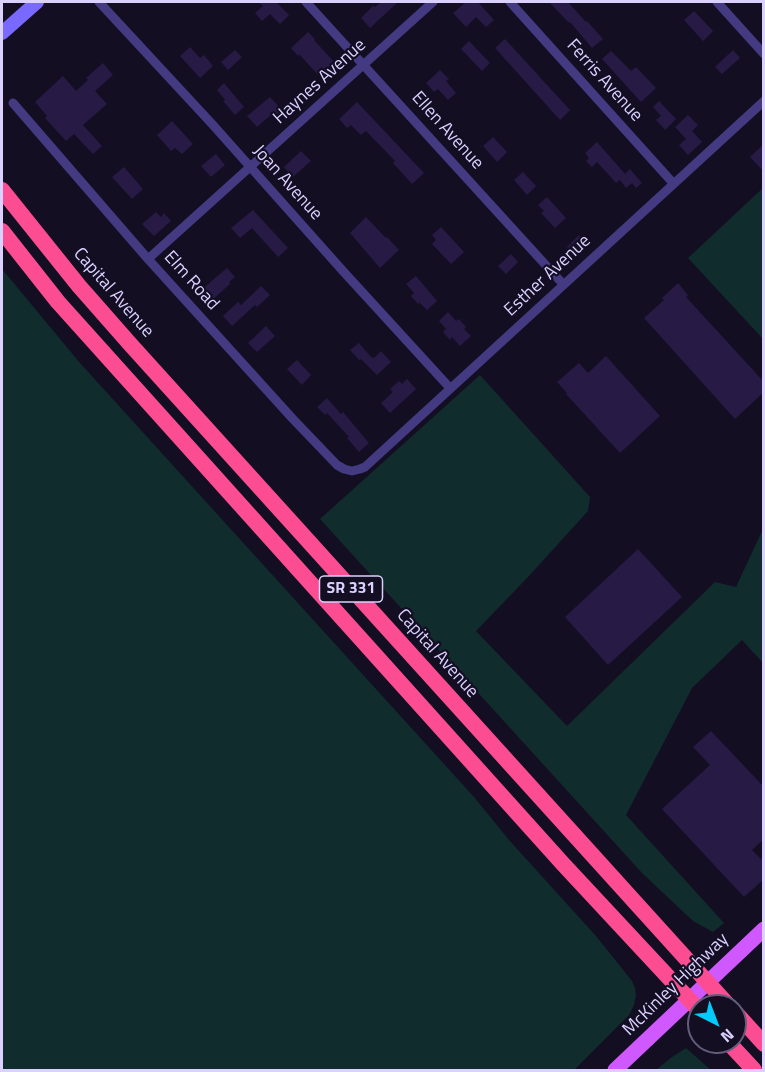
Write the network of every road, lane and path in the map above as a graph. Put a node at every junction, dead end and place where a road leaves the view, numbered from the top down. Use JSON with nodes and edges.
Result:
{"nodes":[{"id":1,"x":37,"y":2,"type":"edge"},
{"id":2,"x":99,"y":2,"type":"edge"},
{"id":3,"x":306,"y":2,"type":"edge"},
{"id":4,"x":433,"y":2,"type":"edge"},
{"id":5,"x":510,"y":2,"type":"edge"},
{"id":6,"x":717,"y":2,"type":"edge"},
{"id":7,"x":2,"y":33,"type":"edge"},
{"id":8,"x":764,"y":54,"type":"edge"},
{"id":9,"x":364,"y":64,"type":"junction"},
{"id":10,"x":764,"y":100,"type":"edge"},
{"id":11,"x":13,"y":103,"type":"dead end"},
{"id":12,"x":251,"y":167,"type":"junction"},
{"id":13,"x":673,"y":183,"type":"junction"},
{"id":14,"x":2,"y":190,"type":"edge"},
{"id":15,"x":2,"y":231,"type":"edge"},
{"id":16,"x":148,"y":259,"type":"junction"},
{"id":17,"x":563,"y":284,"type":"junction"},
{"id":18,"x":450,"y":388,"type":"junction"},
{"id":19,"x":352,"y":471,"type":"joint"},
{"id":20,"x":764,"y":929,"type":"edge"},
{"id":21,"x":708,"y":982,"type":"junction"},
{"id":22,"x":701,"y":994,"type":"edge"},
{"id":23,"x":718,"y":994,"type":"edge"},
{"id":24,"x":687,"y":997,"type":"edge"},
{"id":25,"x":687,"y":1011,"type":"edge"},
{"id":26,"x":747,"y":1025,"type":"edge"},
{"id":27,"x":764,"y":1044,"type":"edge"},
{"id":28,"x":739,"y":1054,"type":"edge"},
{"id":29,"x":615,"y":1071,"type":"edge"},
{"id":30,"x":754,"y":1071,"type":"edge"}],
"edges":[{"from":1,"to":7,"type":"street"},
{"from":2,"to":12,"type":"street","name":"Joan Avenue"},
{"from":3,"to":9,"type":"street","name":"Ellen Avenue"},
{"from":4,"to":9,"type":"street","name":"Haynes Avenue"},
{"from":5,"to":13,"type":"street","name":"Ferris Avenue"},
{"from":6,"to":8,"type":"street"},
{"from":9,"to":12,"type":"street","name":"Haynes Avenue"},
{"from":9,"to":17,"type":"street","name":"Ellen Avenue"},
{"from":10,"to":13,"type":"street","name":"Esther Avenue"},
{"from":11,"to":16,"type":"street","name":"Elm Road"},
{"from":12,"to":16,"type":"street","name":"Haynes Avenue"},
{"from":12,"to":18,"type":"street","name":"Joan Avenue"},
{"from":13,"to":17,"type":"street","name":"Esther Avenue"},
{"from":14,"to":21,"type":"highway","name":"Capital Avenue","number":"SR 331"},
{"from":15,"to":24,"type":"highway","number":"SR 331"},
{"from":16,"to":19,"type":"street","name":"Elm Road"},
{"from":17,"to":18,"type":"street","name":"Esther Avenue"},
{"from":18,"to":19,"type":"street","name":"Esther Avenue"},
{"from":20,"to":21,"type":"main road","name":"McKinley Highway"},
{"from":21,"to":22,"type":"main road","name":"McKinley Highway"},
{"from":21,"to":23,"type":"highway","name":"Capital Avenue","number":"SR 331"},
{"from":25,"to":29,"type":"main road","name":"McKinley Highway"},
{"from":26,"to":27,"type":"highway"},
{"from":28,"to":30,"type":"highway"}]}
